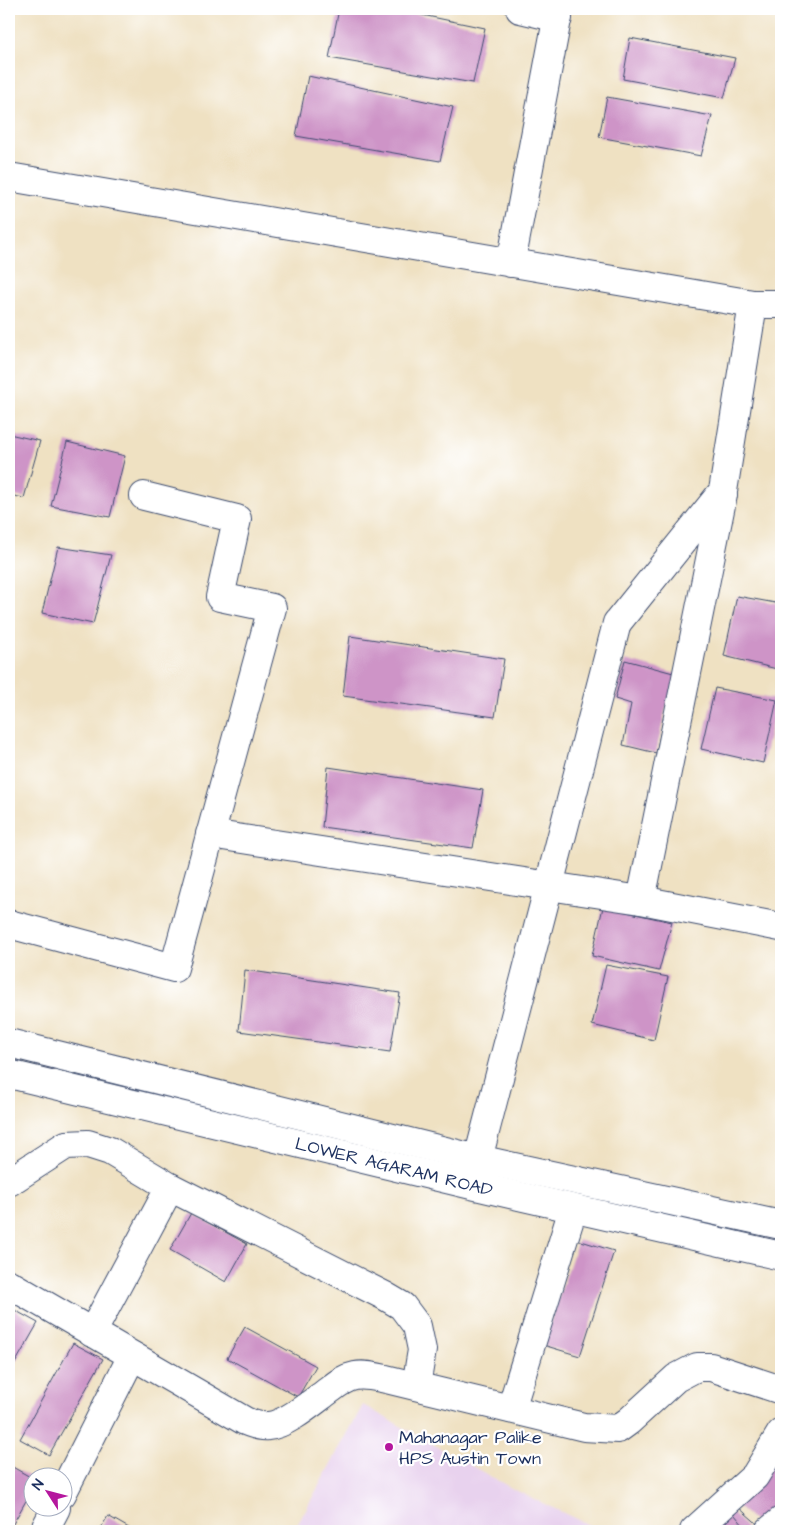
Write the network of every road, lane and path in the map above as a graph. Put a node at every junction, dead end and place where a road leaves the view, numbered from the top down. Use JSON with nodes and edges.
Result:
{"nodes":[{"id":1,"x":520,"y":9,"type":"edge"},
{"id":2,"x":559,"y":13,"type":"edge"},
{"id":3,"x":9,"y":176,"type":"edge"},
{"id":4,"x":511,"y":263,"type":"junction"},
{"id":5,"x":753,"y":304,"type":"junction"},
{"id":6,"x":781,"y":304,"type":"edge"},
{"id":7,"x":723,"y":491,"type":"junction"},
{"id":8,"x":144,"y":496,"type":"dead end"},
{"id":9,"x":210,"y":834,"type":"junction"},
{"id":10,"x":548,"y":886,"type":"junction"},
{"id":11,"x":641,"y":900,"type":"junction"},
{"id":12,"x":9,"y":924,"type":"edge"},
{"id":13,"x":780,"y":927,"type":"dead end"},
{"id":14,"x":9,"y":1043,"type":"edge"},
{"id":15,"x":9,"y":1074,"type":"edge"},
{"id":16,"x":478,"y":1159,"type":"junction"},
{"id":17,"x":9,"y":1182,"type":"edge"},
{"id":18,"x":471,"y":1186,"type":"junction"},
{"id":19,"x":170,"y":1187,"type":"junction"},
{"id":20,"x":573,"y":1209,"type":"junction"},
{"id":21,"x":781,"y":1225,"type":"edge"},
{"id":22,"x":781,"y":1256,"type":"edge"},
{"id":23,"x":9,"y":1284,"type":"edge"},
{"id":24,"x":92,"y":1333,"type":"junction"},
{"id":25,"x":132,"y":1356,"type":"junction"},
{"id":26,"x":416,"y":1386,"type":"junction"},
{"id":27,"x":781,"y":1390,"type":"edge"},
{"id":28,"x":511,"y":1409,"type":"junction"},
{"id":29,"x":781,"y":1433,"type":"edge"},
{"id":30,"x":72,"y":1474,"type":"edge"},
{"id":31,"x":51,"y":1518,"type":"edge"},
{"id":32,"x":781,"y":1520,"type":"edge"},
{"id":33,"x":44,"y":1531,"type":"edge"},
{"id":34,"x":694,"y":1531,"type":"edge"},
{"id":35,"x":769,"y":1531,"type":"edge"}],
"edges":[{"from":1,"to":2,"type":"main road"},
{"from":2,"to":4,"type":"main road"},
{"from":3,"to":4,"type":"main road"},
{"from":4,"to":5,"type":"main road"},
{"from":5,"to":6,"type":"main road"},
{"from":5,"to":7,"type":"main road"},
{"from":7,"to":10,"type":"main road"},
{"from":7,"to":11,"type":"main road"},
{"from":8,"to":9,"type":"main road"},
{"from":9,"to":10,"type":"main road"},
{"from":9,"to":12,"type":"main road"},
{"from":10,"to":11,"type":"main road"},
{"from":10,"to":16,"type":"main road"},
{"from":11,"to":13,"type":"main road"},
{"from":14,"to":16,"type":"main road","name":"LOWER AGARAM ROAD"},
{"from":15,"to":18,"type":"main road","name":"LOWER AGARAM ROAD"},
{"from":16,"to":18,"type":"main road"},
{"from":16,"to":21,"type":"main road","name":"LOWER AGARAM ROAD"},
{"from":17,"to":19,"type":"main road"},
{"from":18,"to":20,"type":"main road","name":"LOWER AGARAM ROAD"},
{"from":19,"to":24,"type":"main road"},
{"from":19,"to":26,"type":"main road"},
{"from":20,"to":22,"type":"main road","name":"LOWER AGARAM ROAD"},
{"from":20,"to":28,"type":"main road"},
{"from":23,"to":24,"type":"main road"},
{"from":24,"to":25,"type":"main road"},
{"from":25,"to":26,"type":"main road"},
{"from":25,"to":30,"type":"main road"},
{"from":26,"to":28,"type":"main road"},
{"from":27,"to":28,"type":"main road"},
{"from":29,"to":34,"type":"main road"},
{"from":31,"to":33,"type":"main road"},
{"from":32,"to":35,"type":"main road"}]}
